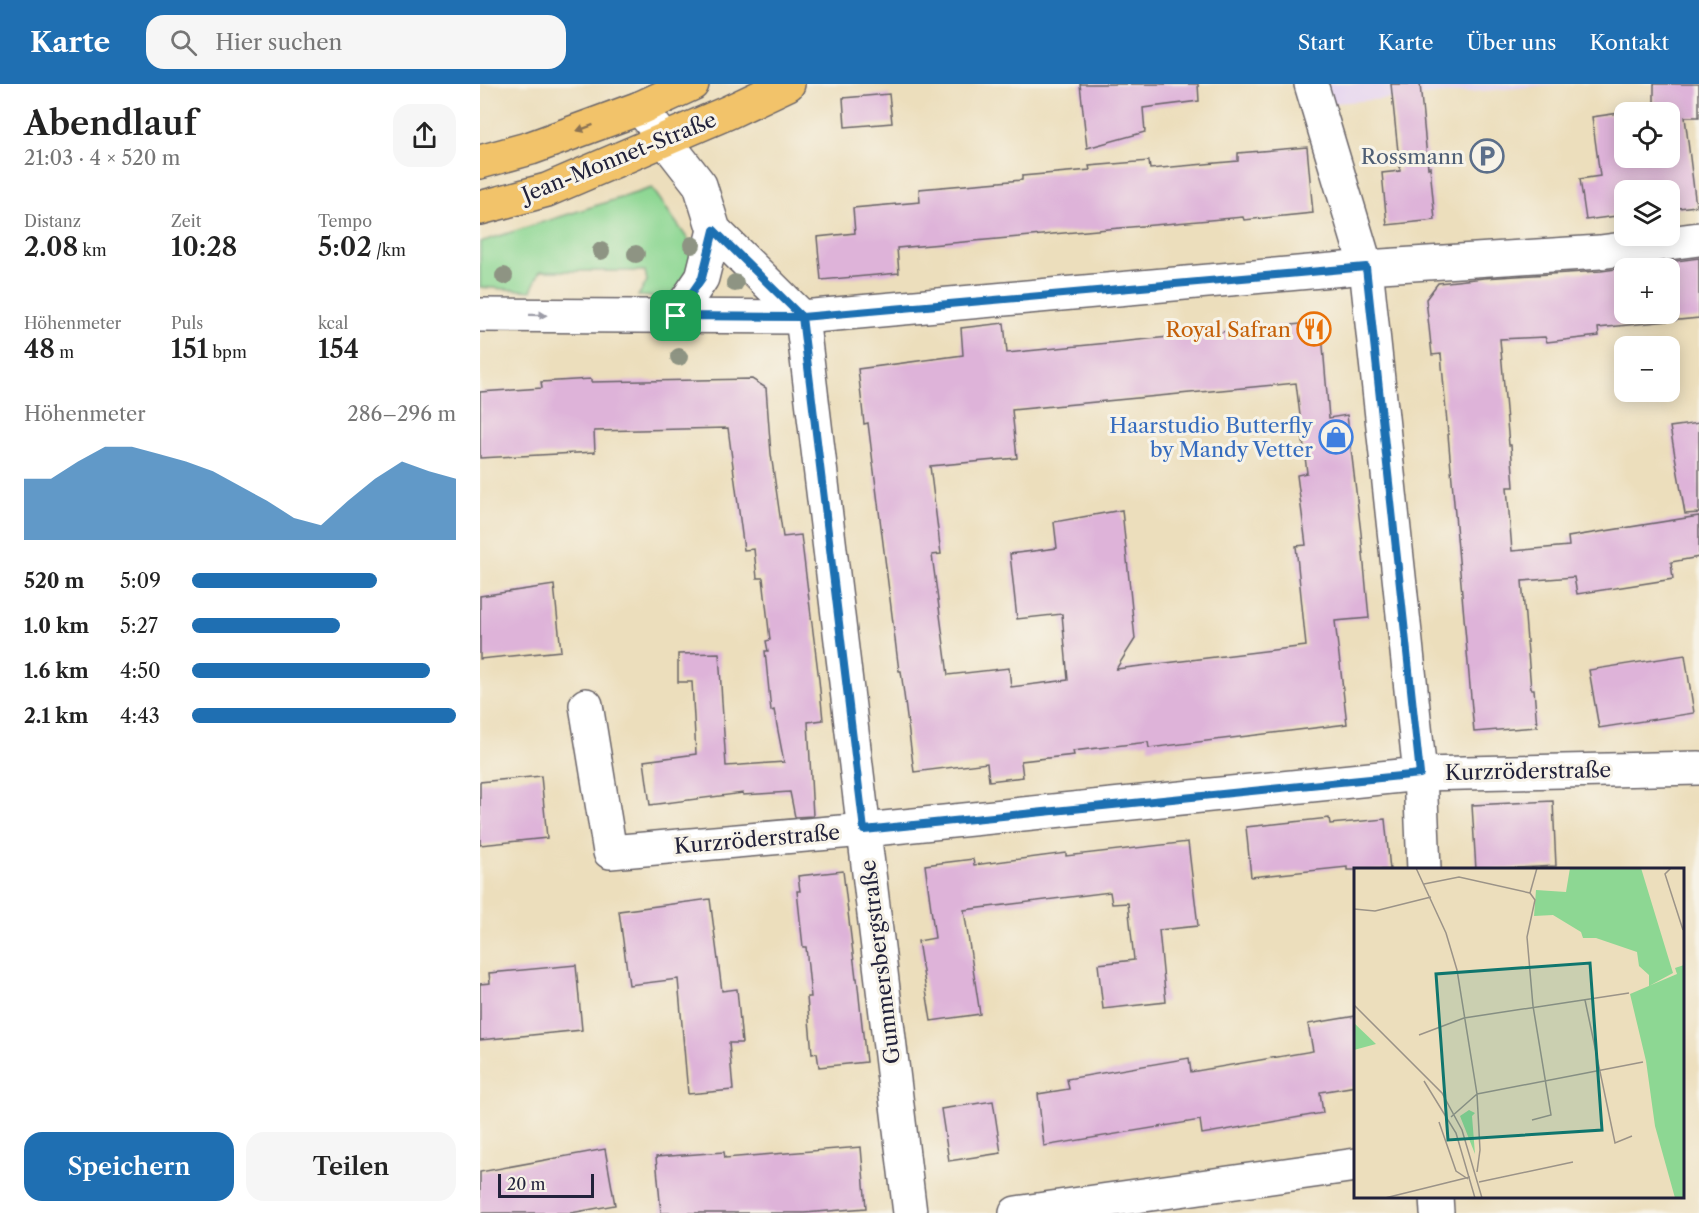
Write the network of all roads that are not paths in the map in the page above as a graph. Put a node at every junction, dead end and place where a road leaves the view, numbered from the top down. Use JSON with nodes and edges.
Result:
{"nodes":[{"id":1,"x":692,"y":84,"type":"edge"},
{"id":2,"x":788,"y":84,"type":"edge"},
{"id":3,"x":1311,"y":84,"type":"edge"},
{"id":4,"x":640,"y":108,"type":"junction"},
{"id":5,"x":666,"y":140,"type":"junction"},
{"id":6,"x":480,"y":162,"type":"edge"},
{"id":7,"x":480,"y":208,"type":"edge"},
{"id":8,"x":714,"y":230,"type":"junction"},
{"id":9,"x":1699,"y":239,"type":"edge"},
{"id":10,"x":1366,"y":267,"type":"junction"},
{"id":11,"x":480,"y":315,"type":"edge"},
{"id":12,"x":676,"y":316,"type":"junction"},
{"id":13,"x":802,"y":317,"type":"junction"},
{"id":14,"x":586,"y":705,"type":"dead end"},
{"id":15,"x":1699,"y":768,"type":"edge"},
{"id":16,"x":1420,"y":774,"type":"junction"},
{"id":17,"x":864,"y":830,"type":"junction"},
{"id":18,"x":1424,"y":868,"type":"edge"},
{"id":19,"x":1354,"y":1165,"type":"edge"},
{"id":20,"x":1436,"y":1198,"type":"edge"},
{"id":21,"x":910,"y":1213,"type":"edge"},
{"id":22,"x":1016,"y":1213,"type":"edge"},
{"id":23,"x":1437,"y":1213,"type":"edge"}],
"edges":[{"from":1,"to":4,"type":"main road","name":"Jean-Monnet-Straße"},
{"from":2,"to":5,"type":"main road","name":"Jean-Monnet-Straße"},
{"from":3,"to":10,"type":"street"},
{"from":4,"to":5,"type":"street"},
{"from":4,"to":6,"type":"main road","name":"Jean-Monnet-Straße","one_way":true},
{"from":5,"to":7,"type":"main road","name":"Jean-Monnet-Straße"},
{"from":5,"to":8,"type":"street"},
{"from":8,"to":12,"type":"street"},
{"from":8,"to":13,"type":"street"},
{"from":9,"to":10,"type":"street"},
{"from":10,"to":13,"type":"street"},
{"from":10,"to":16,"type":"street"},
{"from":11,"to":12,"type":"street","one_way":true},
{"from":12,"to":13,"type":"street"},
{"from":13,"to":17,"type":"street","name":"Gummersbergstraße"},
{"from":14,"to":17,"type":"street","name":"Kurzröderstraße"},
{"from":15,"to":16,"type":"street","name":"Kurzröderstraße"},
{"from":16,"to":17,"type":"street","name":"Kurzröderstraße"},
{"from":16,"to":18,"type":"street"},
{"from":17,"to":21,"type":"street","name":"Gummersbergstraße"},
{"from":19,"to":22,"type":"street"},
{"from":20,"to":23,"type":"street"}]}
